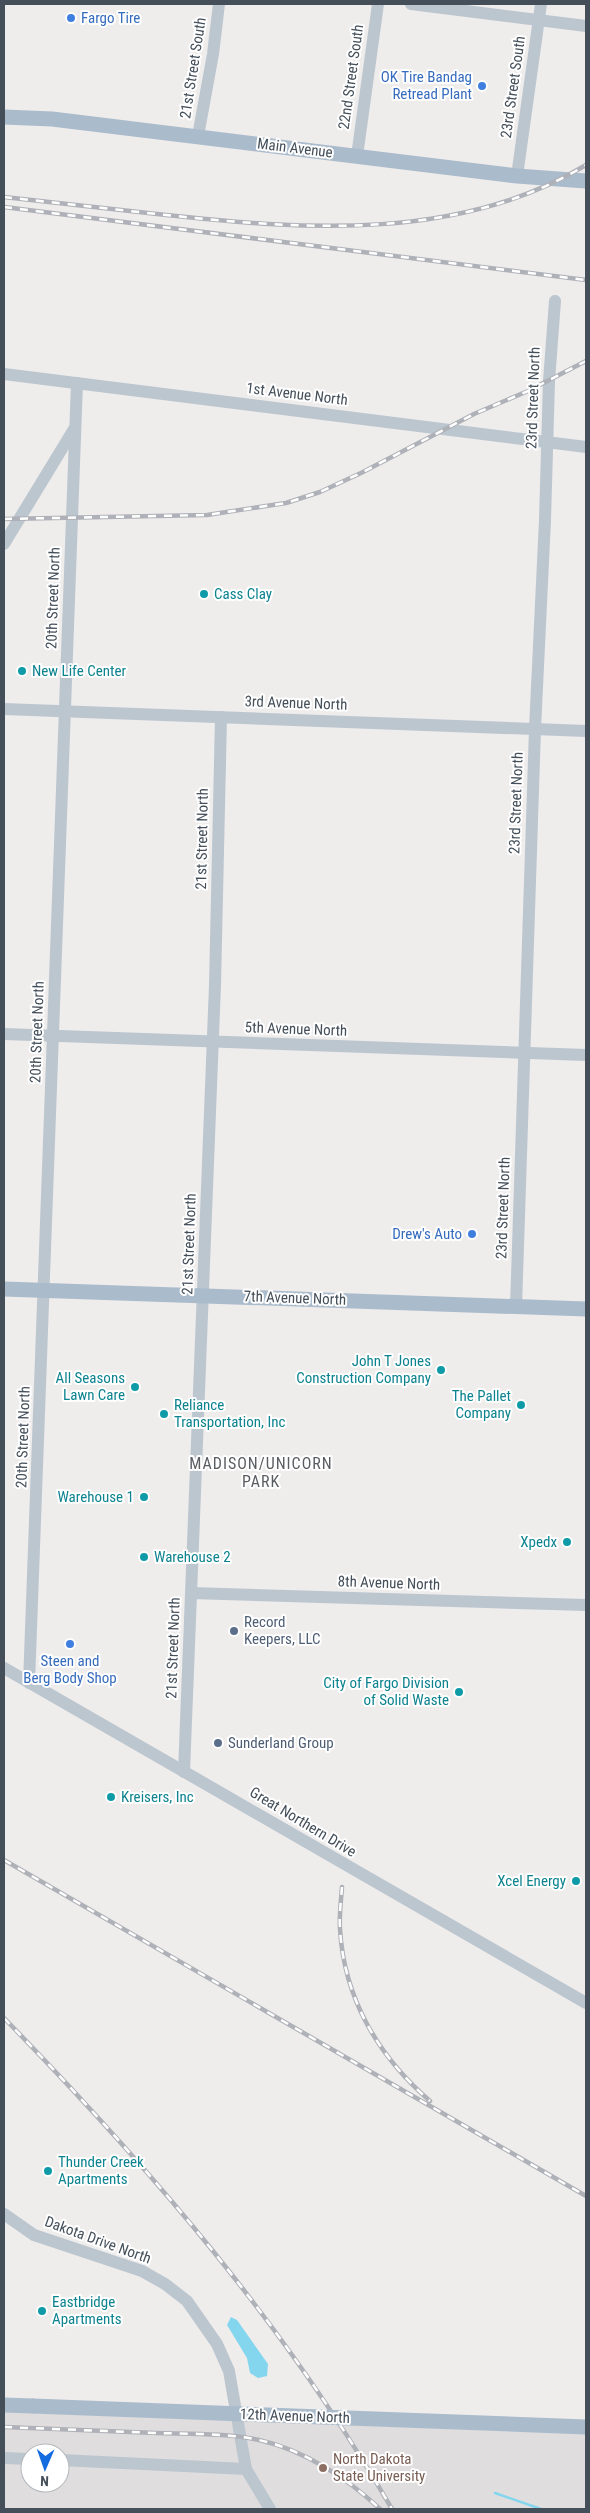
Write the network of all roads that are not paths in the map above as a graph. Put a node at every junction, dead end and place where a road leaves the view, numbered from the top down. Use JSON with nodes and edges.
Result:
{"nodes":[{"id":1,"x":219,"y":4,"type":"edge"},
{"id":2,"x":378,"y":4,"type":"edge"},
{"id":3,"x":412,"y":4,"type":"edge"},
{"id":4,"x":541,"y":4,"type":"edge"},
{"id":5,"x":539,"y":20,"type":"junction"},
{"id":6,"x":586,"y":26,"type":"edge"},
{"id":7,"x":4,"y":117,"type":"edge"},
{"id":8,"x":198,"y":136,"type":"junction"},
{"id":9,"x":357,"y":156,"type":"junction"},
{"id":10,"x":517,"y":176,"type":"junction"},
{"id":11,"x":586,"y":181,"type":"edge"},
{"id":12,"x":556,"y":301,"type":"dead end"},
{"id":13,"x":4,"y":374,"type":"edge"},
{"id":14,"x":77,"y":383,"type":"junction"},
{"id":15,"x":75,"y":427,"type":"junction"},
{"id":16,"x":548,"y":442,"type":"junction"},
{"id":17,"x":586,"y":447,"type":"edge"},
{"id":18,"x":4,"y":544,"type":"edge"},
{"id":19,"x":4,"y":709,"type":"edge"},
{"id":20,"x":65,"y":711,"type":"junction"},
{"id":21,"x":221,"y":717,"type":"junction"},
{"id":22,"x":534,"y":729,"type":"junction"},
{"id":23,"x":586,"y":731,"type":"edge"},
{"id":24,"x":4,"y":1034,"type":"edge"},
{"id":25,"x":54,"y":1036,"type":"junction"},
{"id":26,"x":213,"y":1042,"type":"junction"},
{"id":27,"x":524,"y":1053,"type":"junction"},
{"id":28,"x":586,"y":1055,"type":"edge"},
{"id":29,"x":4,"y":1289,"type":"edge"},
{"id":30,"x":44,"y":1290,"type":"junction"},
{"id":31,"x":204,"y":1296,"type":"junction"},
{"id":32,"x":516,"y":1307,"type":"junction"},
{"id":33,"x":586,"y":1309,"type":"edge"},
{"id":34,"x":192,"y":1593,"type":"junction"},
{"id":35,"x":586,"y":1606,"type":"edge"},
{"id":36,"x":4,"y":1668,"type":"edge"},
{"id":37,"x":29,"y":1683,"type":"junction"},
{"id":38,"x":184,"y":1772,"type":"junction"},
{"id":39,"x":586,"y":2004,"type":"edge"},
{"id":40,"x":4,"y":2214,"type":"edge"},
{"id":41,"x":4,"y":2405,"type":"edge"},
{"id":42,"x":586,"y":2427,"type":"edge"},
{"id":43,"x":4,"y":2458,"type":"edge"},
{"id":44,"x":20,"y":2459,"type":"edge"},
{"id":45,"x":70,"y":2460,"type":"edge"},
{"id":46,"x":246,"y":2468,"type":"junction"},
{"id":47,"x":270,"y":2509,"type":"edge"}],
"edges":[{"from":1,"to":8,"type":"street","name":"21st Street South"},
{"from":2,"to":9,"type":"street","name":"22nd Street South"},
{"from":3,"to":5,"type":"street"},
{"from":4,"to":5,"type":"street","name":"23rd Street South"},
{"from":5,"to":6,"type":"street"},
{"from":5,"to":10,"type":"street","name":"23rd Street South"},
{"from":7,"to":8,"type":"main road","name":"Main Avenue"},
{"from":8,"to":9,"type":"main road","name":"Main Avenue"},
{"from":9,"to":10,"type":"main road","name":"Main Avenue"},
{"from":10,"to":11,"type":"main road","name":"Main Avenue"},
{"from":12,"to":16,"type":"street","name":"23rd Street North"},
{"from":13,"to":14,"type":"street","name":"1st Avenue North"},
{"from":14,"to":15,"type":"street","name":"20th Street North"},
{"from":14,"to":16,"type":"street","name":"1st Avenue North"},
{"from":15,"to":18,"type":"street"},
{"from":15,"to":20,"type":"street","name":"20th Street North"},
{"from":16,"to":17,"type":"street","name":"1st Avenue North"},
{"from":16,"to":22,"type":"street","name":"23rd Street North"},
{"from":19,"to":20,"type":"street","name":"3rd Avenue North"},
{"from":20,"to":21,"type":"street","name":"3rd Avenue North"},
{"from":20,"to":25,"type":"street","name":"20th Street North"},
{"from":21,"to":22,"type":"street","name":"3rd Avenue North"},
{"from":21,"to":26,"type":"street","name":"21st Street North"},
{"from":22,"to":23,"type":"street","name":"3rd Avenue North"},
{"from":22,"to":27,"type":"street","name":"23rd Street North"},
{"from":24,"to":25,"type":"street","name":"5th Avenue North"},
{"from":25,"to":26,"type":"street","name":"5th Avenue North"},
{"from":25,"to":30,"type":"street","name":"20th Street North"},
{"from":26,"to":27,"type":"street","name":"5th Avenue North"},
{"from":26,"to":31,"type":"street","name":"21st Street North"},
{"from":27,"to":28,"type":"street","name":"5th Avenue North"},
{"from":27,"to":32,"type":"street","name":"23rd Street North"},
{"from":29,"to":30,"type":"main road","name":"7th Avenue North"},
{"from":30,"to":31,"type":"main road","name":"7th Avenue North"},
{"from":30,"to":37,"type":"street","name":"20th Street North"},
{"from":31,"to":32,"type":"main road","name":"7th Avenue North"},
{"from":31,"to":34,"type":"street","name":"21st Street North"},
{"from":32,"to":33,"type":"main road","name":"7th Avenue North"},
{"from":34,"to":35,"type":"street","name":"8th Avenue North"},
{"from":34,"to":38,"type":"street","name":"21st Street North"},
{"from":36,"to":37,"type":"street","name":"Great Northern Drive"},
{"from":37,"to":38,"type":"street","name":"Great Northern Drive"},
{"from":38,"to":39,"type":"street","name":"Great Northern Drive"},
{"from":40,"to":46,"type":"street","name":"Dakota Drive North"},
{"from":41,"to":42,"type":"main road","name":"12th Avenue North","bridge":true},
{"from":43,"to":44,"type":"street"},
{"from":45,"to":46,"type":"street"},
{"from":46,"to":47,"type":"street"}]}
